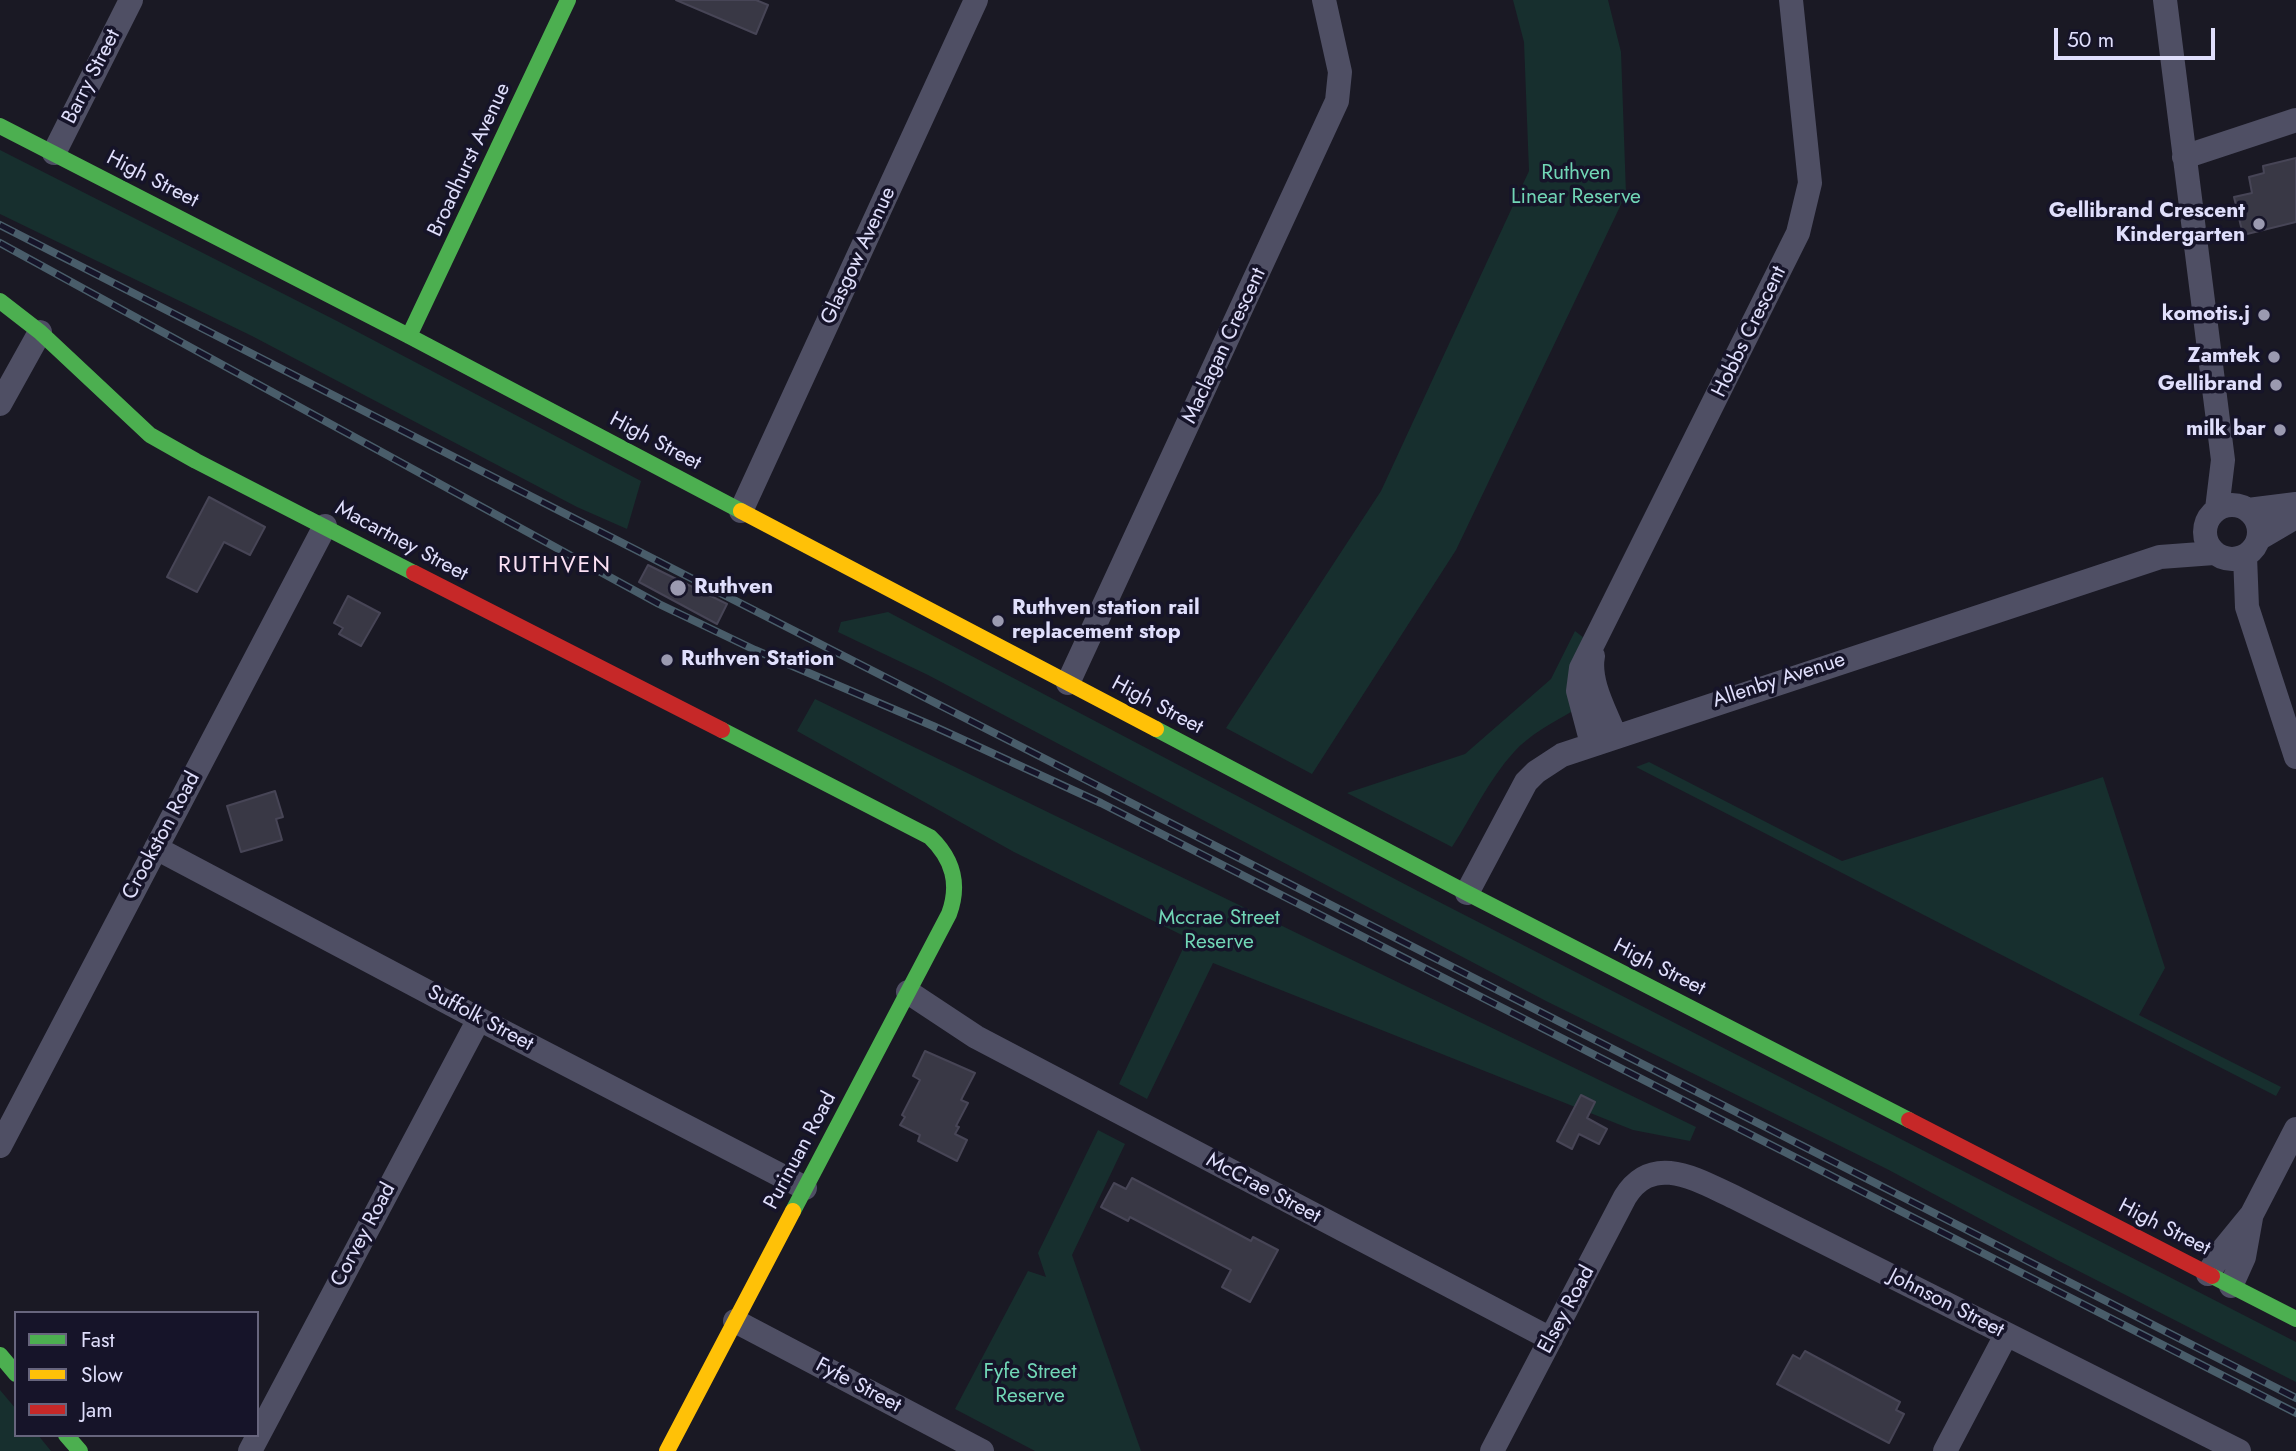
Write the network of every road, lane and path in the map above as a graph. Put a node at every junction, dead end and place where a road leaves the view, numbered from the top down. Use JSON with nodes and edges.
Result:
{"nodes":[{"id":1,"x":131,"y":0,"type":"edge"},
{"id":2,"x":568,"y":0,"type":"edge"},
{"id":3,"x":976,"y":0,"type":"edge"},
{"id":4,"x":1324,"y":0,"type":"edge"},
{"id":5,"x":1791,"y":0,"type":"edge"},
{"id":6,"x":2165,"y":0,"type":"edge"},
{"id":7,"x":2296,"y":120,"type":"edge"},
{"id":8,"x":0,"y":126,"type":"edge"},
{"id":9,"x":54,"y":153,"type":"junction"},
{"id":10,"x":2184,"y":157,"type":"junction"},
{"id":11,"x":0,"y":301,"type":"edge"},
{"id":12,"x":40,"y":332,"type":"junction"},
{"id":13,"x":409,"y":336,"type":"junction"},
{"id":14,"x":0,"y":404,"type":"edge"},
{"id":15,"x":2223,"y":460,"type":"junction"},
{"id":16,"x":2296,"y":505,"type":"edge"},
{"id":17,"x":2246,"y":509,"type":"junction"},
{"id":18,"x":741,"y":511,"type":"junction"},
{"id":19,"x":2296,"y":517,"type":"edge"},
{"id":20,"x":2211,"y":518,"type":"junction"},
{"id":21,"x":325,"y":526,"type":"junction"},
{"id":22,"x":2252,"y":548,"type":"junction"},
{"id":23,"x":2216,"y":554,"type":"junction"},
{"id":24,"x":2160,"y":556,"type":"junction"},
{"id":25,"x":2247,"y":607,"type":"junction"},
{"id":26,"x":1068,"y":684,"type":"junction"},
{"id":27,"x":1604,"y":740,"type":"junction"},
{"id":28,"x":2296,"y":757,"type":"edge"},
{"id":29,"x":156,"y":848,"type":"junction"},
{"id":30,"x":952,"y":866,"type":"joint"},
{"id":31,"x":1467,"y":893,"type":"junction"},
{"id":32,"x":904,"y":1000,"type":"junction"},
{"id":33,"x":479,"y":1020,"type":"junction"},
{"id":34,"x":2296,"y":1129,"type":"edge"},
{"id":35,"x":0,"y":1146,"type":"edge"},
{"id":36,"x":1648,"y":1175,"type":"joint"},
{"id":37,"x":805,"y":1188,"type":"junction"},
{"id":38,"x":2252,"y":1214,"type":"junction"},
{"id":39,"x":2208,"y":1274,"type":"junction"},
{"id":40,"x":2231,"y":1286,"type":"junction"},
{"id":41,"x":2296,"y":1319,"type":"edge"},
{"id":42,"x":735,"y":1321,"type":"junction"},
{"id":43,"x":2007,"y":1335,"type":"junction"},
{"id":44,"x":1551,"y":1339,"type":"junction"},
{"id":45,"x":0,"y":1356,"type":"edge"},
{"id":46,"x":14,"y":1372,"type":"edge"},
{"id":47,"x":259,"y":1434,"type":"edge"},
{"id":48,"x":68,"y":1437,"type":"edge"},
{"id":49,"x":80,"y":1451,"type":"edge"},
{"id":50,"x":667,"y":1451,"type":"edge"},
{"id":51,"x":982,"y":1451,"type":"edge"},
{"id":52,"x":1492,"y":1451,"type":"edge"},
{"id":53,"x":1945,"y":1451,"type":"edge"},
{"id":54,"x":2239,"y":1451,"type":"edge"}],
"edges":[{"from":1,"to":9,"type":"street","name":"Barry Street"},
{"from":2,"to":13,"type":"main road","name":"Broadhurst Avenue"},
{"from":3,"to":18,"type":"street","name":"Glasgow Avenue"},
{"from":4,"to":26,"type":"street","name":"Maclagan Crescent"},
{"from":5,"to":27,"type":"street","name":"Hobbs Crescent"},
{"from":6,"to":10,"type":"street"},
{"from":7,"to":10,"type":"street"},
{"from":8,"to":9,"type":"main road","name":"High Street"},
{"from":9,"to":13,"type":"main road","name":"High Street"},
{"from":10,"to":15,"type":"street"},
{"from":11,"to":12,"type":"main road","name":"Macartney Street"},
{"from":12,"to":14,"type":"street"},
{"from":12,"to":21,"type":"main road","name":"Macartney Street"},
{"from":13,"to":18,"type":"main road","name":"High Street"},
{"from":15,"to":17,"type":"street"},
{"from":15,"to":20,"type":"street"},
{"from":16,"to":17,"type":"street"},
{"from":17,"to":20,"type":"street"},
{"from":17,"to":22,"type":"street"},
{"from":18,"to":26,"type":"main road","name":"High Street"},
{"from":19,"to":22,"type":"street"},
{"from":20,"to":23,"type":"street"},
{"from":20,"to":24,"type":"street","name":"Allenby Avenue"},
{"from":21,"to":29,"type":"street","name":"Crookston Road"},
{"from":21,"to":30,"type":"main road","name":"Macartney Street"},
{"from":22,"to":23,"type":"street"},
{"from":22,"to":25,"type":"street"},
{"from":23,"to":24,"type":"street","name":"Allenby Avenue"},
{"from":23,"to":25,"type":"street"},
{"from":24,"to":27,"type":"street","name":"Allenby Avenue"},
{"from":25,"to":28,"type":"street"},
{"from":26,"to":31,"type":"main road","name":"High Street"},
{"from":27,"to":31,"type":"street","name":"Allenby Avenue"},
{"from":29,"to":33,"type":"street","name":"Suffolk Street"},
{"from":29,"to":35,"type":"street","name":"Crookston Road"},
{"from":30,"to":32,"type":"main road","name":"Purinuan Road"},
{"from":31,"to":39,"type":"main road","name":"High Street"},
{"from":32,"to":37,"type":"main road","name":"Purinuan Road"},
{"from":32,"to":44,"type":"street","name":"McCrae Street"},
{"from":33,"to":37,"type":"street","name":"Suffolk Street"},
{"from":33,"to":47,"type":"street","name":"Corvey Road"},
{"from":34,"to":38,"type":"street"},
{"from":36,"to":43,"type":"street","name":"Johnson Street"},
{"from":36,"to":44,"type":"street","name":"Elsey Road"},
{"from":37,"to":42,"type":"main road","name":"Purinuan Road"},
{"from":38,"to":39,"type":"street"},
{"from":38,"to":40,"type":"street"},
{"from":39,"to":40,"type":"main road","name":"High Street"},
{"from":40,"to":41,"type":"main road","name":"High Street"},
{"from":42,"to":50,"type":"main road","name":"Purinuan Road"},
{"from":42,"to":51,"type":"street","name":"Fyfe Street"},
{"from":43,"to":53,"type":"street"},
{"from":43,"to":54,"type":"street","name":"Johnson Street"},
{"from":44,"to":52,"type":"street","name":"Elsey Road"},
{"from":45,"to":46,"type":"main road"},
{"from":48,"to":49,"type":"main road"}]}
